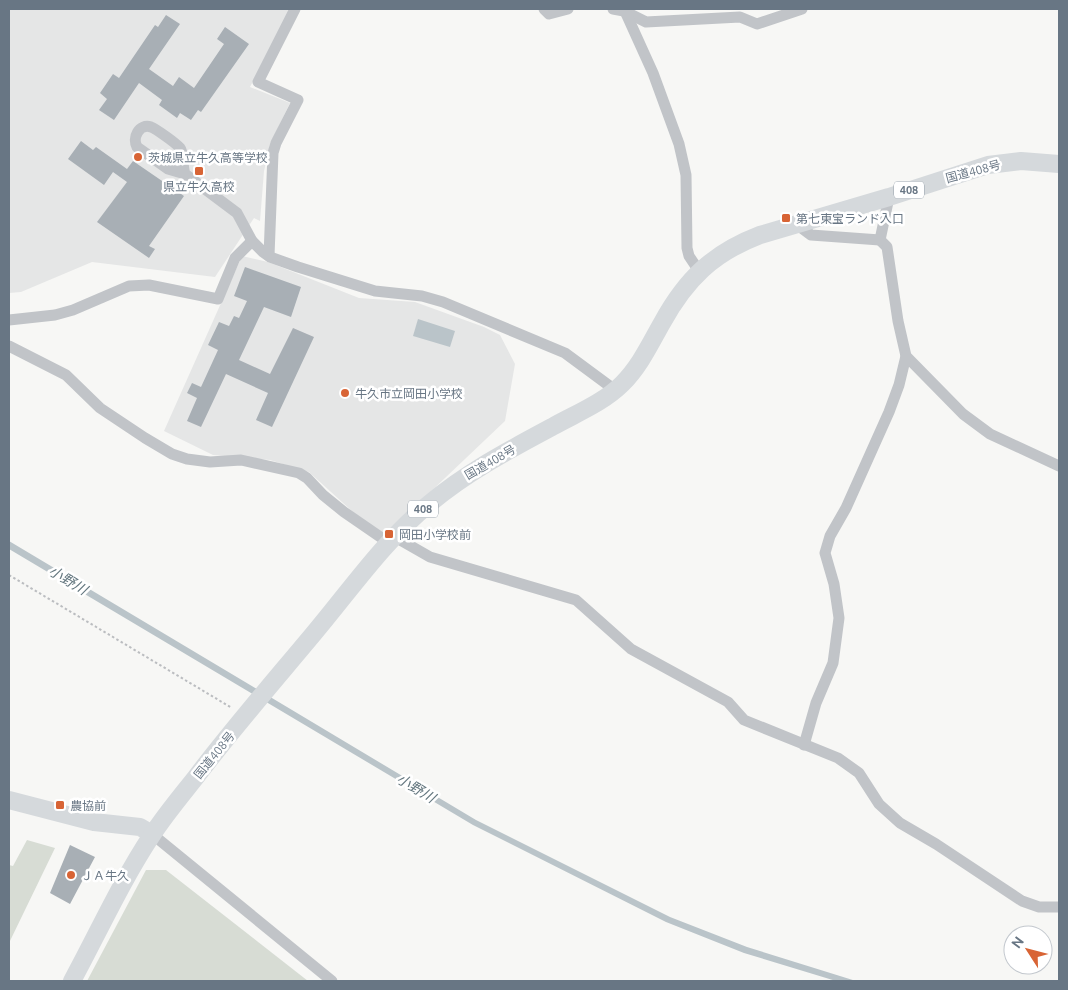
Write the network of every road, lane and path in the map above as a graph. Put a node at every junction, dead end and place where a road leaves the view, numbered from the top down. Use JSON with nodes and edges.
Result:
{"nodes":[{"id":1,"x":295,"y":9,"type":"edge"},
{"id":2,"x":544,"y":9,"type":"edge"},
{"id":3,"x":568,"y":9,"type":"edge"},
{"id":4,"x":802,"y":9,"type":"edge"},
{"id":5,"x":620,"y":10,"type":"edge"},
{"id":6,"x":1059,"y":164,"type":"edge"},
{"id":7,"x":185,"y":174,"type":"junction"},
{"id":8,"x":889,"y":197,"type":"junction"},
{"id":9,"x":795,"y":224,"type":"junction"},
{"id":10,"x":880,"y":240,"type":"junction"},
{"id":11,"x":252,"y":241,"type":"junction"},
{"id":12,"x":269,"y":256,"type":"junction"},
{"id":13,"x":699,"y":271,"type":"junction"},
{"id":14,"x":9,"y":320,"type":"edge"},
{"id":15,"x":9,"y":346,"type":"edge"},
{"id":16,"x":906,"y":356,"type":"junction"},
{"id":17,"x":615,"y":390,"type":"junction"},
{"id":18,"x":1059,"y":466,"type":"edge"},
{"id":19,"x":392,"y":540,"type":"junction"},
{"id":20,"x":9,"y":575,"type":"edge"},
{"id":21,"x":245,"y":716,"type":"junction"},
{"id":22,"x":804,"y":745,"type":"junction"},
{"id":23,"x":9,"y":800,"type":"edge"},
{"id":24,"x":152,"y":834,"type":"junction"},
{"id":25,"x":1059,"y":907,"type":"edge"},
{"id":26,"x":72,"y":981,"type":"edge"},
{"id":27,"x":332,"y":981,"type":"edge"}],
"edges":[{"from":1,"to":12,"type":"street"},
{"from":2,"to":3,"type":"street"},
{"from":4,"to":5,"type":"street"},
{"from":5,"to":13,"type":"street"},
{"from":6,"to":8,"type":"highway","name":"国道408号","number":"408"},
{"from":7,"to":7,"type":"street"},
{"from":7,"to":11,"type":"street"},
{"from":8,"to":9,"type":"highway","name":"国道408号","number":"408"},
{"from":8,"to":10,"type":"street"},
{"from":9,"to":10,"type":"street"},
{"from":9,"to":13,"type":"highway","name":"国道408号","number":"408"},
{"from":10,"to":16,"type":"street"},
{"from":11,"to":12,"type":"street"},
{"from":11,"to":14,"type":"street"},
{"from":12,"to":17,"type":"street"},
{"from":13,"to":17,"type":"highway","name":"国道408号","number":"408"},
{"from":15,"to":19,"type":"street"},
{"from":16,"to":18,"type":"street"},
{"from":16,"to":22,"type":"street"},
{"from":17,"to":19,"type":"highway","name":"国道408号","number":"408"},
{"from":19,"to":21,"type":"highway","name":"国道408号","number":"408"},
{"from":19,"to":22,"type":"street"},
{"from":20,"to":21,"type":"path"},
{"from":21,"to":24,"type":"highway","name":"国道408号","number":"408"},
{"from":22,"to":25,"type":"street"},
{"from":23,"to":24,"type":"highway"},
{"from":24,"to":26,"type":"highway","name":"国道408号","number":"408"},
{"from":24,"to":27,"type":"street"}]}
